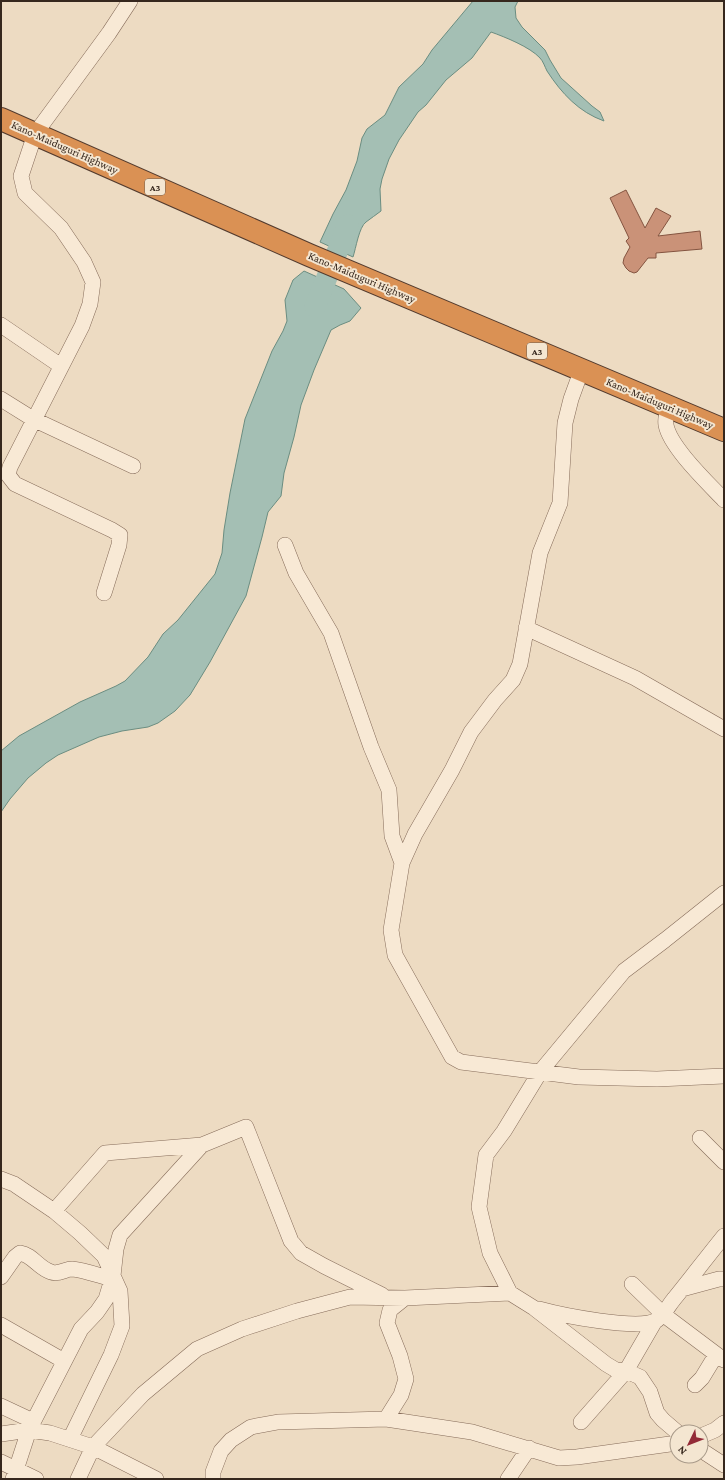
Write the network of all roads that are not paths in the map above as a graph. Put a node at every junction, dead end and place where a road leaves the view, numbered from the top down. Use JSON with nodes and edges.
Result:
{"nodes":[{"id":1,"x":130,"y":1,"type":"edge"},
{"id":2,"x":1,"y":119,"type":"edge"},
{"id":3,"x":35,"y":134,"type":"junction"},
{"id":4,"x":1,"y":325,"type":"edge"},
{"id":5,"x":61,"y":366,"type":"junction"},
{"id":6,"x":584,"y":371,"type":"junction"},
{"id":7,"x":1,"y":399,"type":"edge"},
{"id":8,"x":669,"y":407,"type":"junction"},
{"id":9,"x":33,"y":419,"type":"junction"},
{"id":10,"x":724,"y":430,"type":"edge"},
{"id":11,"x":133,"y":466,"type":"dead end"},
{"id":12,"x":5,"y":472,"type":"edge"},
{"id":13,"x":724,"y":500,"type":"edge"},
{"id":14,"x":285,"y":545,"type":"dead end"},
{"id":15,"x":104,"y":593,"type":"dead end"},
{"id":16,"x":526,"y":628,"type":"junction"},
{"id":17,"x":724,"y":729,"type":"edge"},
{"id":18,"x":402,"y":863,"type":"junction"},
{"id":19,"x":724,"y":893,"type":"edge"},
{"id":20,"x":540,"y":1072,"type":"junction"},
{"id":21,"x":724,"y":1076,"type":"edge"},
{"id":22,"x":700,"y":1138,"type":"dead end"},
{"id":23,"x":202,"y":1145,"type":"junction"},
{"id":24,"x":724,"y":1162,"type":"edge"},
{"id":25,"x":1,"y":1179,"type":"edge"},
{"id":26,"x":54,"y":1211,"type":"junction"},
{"id":27,"x":724,"y":1236,"type":"edge"},
{"id":28,"x":1,"y":1277,"type":"edge"},
{"id":29,"x":113,"y":1277,"type":"junction"},
{"id":30,"x":724,"y":1279,"type":"edge"},
{"id":31,"x":632,"y":1284,"type":"dead end"},
{"id":32,"x":682,"y":1289,"type":"junction"},
{"id":33,"x":510,"y":1293,"type":"junction"},
{"id":34,"x":387,"y":1298,"type":"junction"},
{"id":35,"x":406,"y":1298,"type":"junction"},
{"id":36,"x":534,"y":1308,"type":"junction"},
{"id":37,"x":659,"y":1318,"type":"junction"},
{"id":38,"x":1,"y":1325,"type":"edge"},
{"id":39,"x":720,"y":1357,"type":"edge"},
{"id":40,"x":64,"y":1361,"type":"junction"},
{"id":41,"x":626,"y":1371,"type":"junction"},
{"id":42,"x":695,"y":1385,"type":"dead end"},
{"id":43,"x":1,"y":1406,"type":"edge"},
{"id":44,"x":386,"y":1419,"type":"junction"},
{"id":45,"x":581,"y":1422,"type":"dead end"},
{"id":46,"x":724,"y":1423,"type":"edge"},
{"id":47,"x":31,"y":1425,"type":"junction"},
{"id":48,"x":669,"y":1425,"type":"edge"},
{"id":49,"x":724,"y":1432,"type":"edge"},
{"id":50,"x":709,"y":1433,"type":"edge"},
{"id":51,"x":1,"y":1434,"type":"edge"},
{"id":52,"x":709,"y":1435,"type":"edge"},
{"id":53,"x":70,"y":1439,"type":"junction"},
{"id":54,"x":669,"y":1444,"type":"edge"},
{"id":55,"x":93,"y":1447,"type":"junction"},
{"id":56,"x":528,"y":1448,"type":"junction"},
{"id":57,"x":709,"y":1455,"type":"edge"},
{"id":58,"x":1,"y":1462,"type":"edge"},
{"id":59,"x":724,"y":1465,"type":"edge"},
{"id":60,"x":15,"y":1474,"type":"edge"},
{"id":61,"x":36,"y":1479,"type":"edge"},
{"id":62,"x":78,"y":1479,"type":"edge"},
{"id":63,"x":156,"y":1479,"type":"edge"},
{"id":64,"x":213,"y":1479,"type":"edge"},
{"id":65,"x":508,"y":1479,"type":"edge"}],
"edges":[{"from":1,"to":3,"type":"street"},
{"from":2,"to":3,"type":"highway","name":"Kano-Maiduguri Highway","number":"A3"},
{"from":3,"to":5,"type":"street"},
{"from":3,"to":6,"type":"highway","name":"Kano-Maiduguri Highway","number":"A3"},
{"from":4,"to":5,"type":"street"},
{"from":5,"to":9,"type":"street"},
{"from":6,"to":8,"type":"highway","name":"Kano-Maiduguri Highway","number":"A3"},
{"from":6,"to":16,"type":"street"},
{"from":7,"to":9,"type":"street"},
{"from":8,"to":10,"type":"highway","name":"Kano-Maiduguri Highway","number":"A3"},
{"from":8,"to":13,"type":"street"},
{"from":9,"to":11,"type":"street"},
{"from":9,"to":12,"type":"street"},
{"from":12,"to":15,"type":"street"},
{"from":14,"to":18,"type":"street"},
{"from":16,"to":17,"type":"street"},
{"from":16,"to":18,"type":"street"},
{"from":18,"to":20,"type":"street"},
{"from":19,"to":20,"type":"street"},
{"from":20,"to":21,"type":"street"},
{"from":20,"to":33,"type":"street"},
{"from":22,"to":24,"type":"street"},
{"from":23,"to":26,"type":"street"},
{"from":23,"to":29,"type":"street"},
{"from":23,"to":34,"type":"street"},
{"from":25,"to":26,"type":"street"},
{"from":26,"to":29,"type":"street"},
{"from":27,"to":32,"type":"street"},
{"from":28,"to":29,"type":"street"},
{"from":29,"to":40,"type":"street"},
{"from":29,"to":53,"type":"street"},
{"from":30,"to":32,"type":"street"},
{"from":31,"to":37,"type":"street"},
{"from":32,"to":37,"type":"street"},
{"from":33,"to":35,"type":"street"},
{"from":33,"to":36,"type":"street"},
{"from":34,"to":35,"type":"street"},
{"from":34,"to":55,"type":"street"},
{"from":35,"to":44,"type":"street"},
{"from":36,"to":37,"type":"street"},
{"from":36,"to":41,"type":"street"},
{"from":37,"to":39,"type":"street"},
{"from":37,"to":41,"type":"street"},
{"from":38,"to":40,"type":"street"},
{"from":39,"to":42,"type":"street"},
{"from":40,"to":47,"type":"street"},
{"from":41,"to":45,"type":"street"},
{"from":41,"to":48,"type":"street"},
{"from":43,"to":47,"type":"street"},
{"from":44,"to":56,"type":"street"},
{"from":44,"to":64,"type":"street"},
{"from":46,"to":50,"type":"street"},
{"from":47,"to":51,"type":"street"},
{"from":47,"to":53,"type":"street"},
{"from":47,"to":60,"type":"street"},
{"from":49,"to":52,"type":"street"},
{"from":53,"to":55,"type":"street"},
{"from":54,"to":56,"type":"street"},
{"from":55,"to":62,"type":"street"},
{"from":55,"to":63,"type":"street"},
{"from":56,"to":65,"type":"street"},
{"from":57,"to":59,"type":"street"},
{"from":58,"to":60,"type":"street"},
{"from":60,"to":61,"type":"street"}]}
